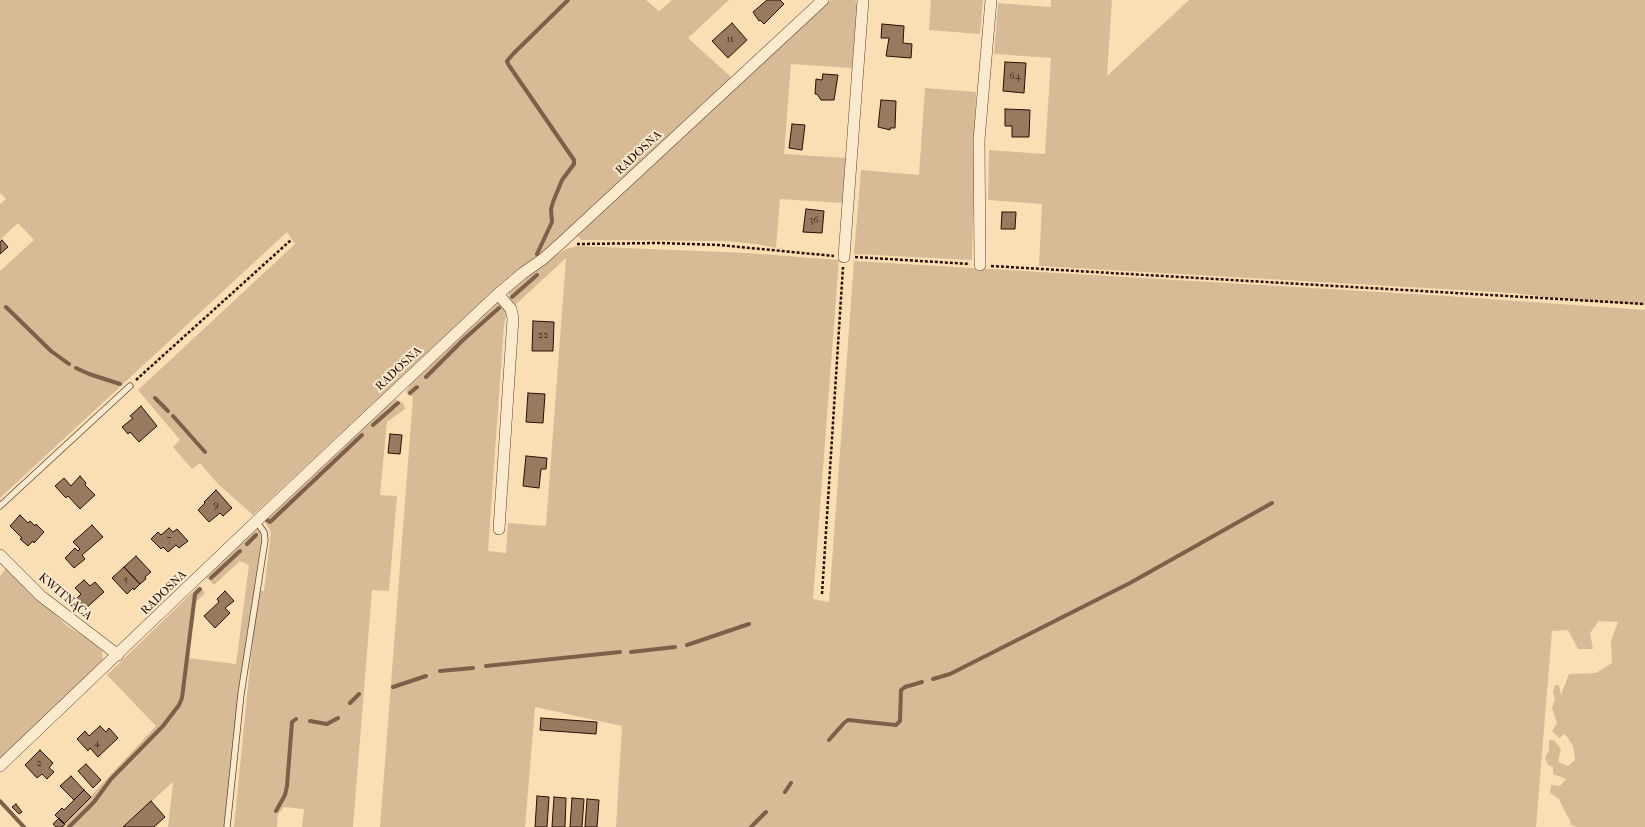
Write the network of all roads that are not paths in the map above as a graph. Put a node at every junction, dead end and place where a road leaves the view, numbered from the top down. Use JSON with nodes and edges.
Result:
{"nodes":[{"id":1,"x":823,"y":0,"type":"edge"},
{"id":2,"x":863,"y":0,"type":"edge"},
{"id":3,"x":991,"y":0,"type":"edge"},
{"id":4,"x":844,"y":257,"type":"road end"},
{"id":5,"x":980,"y":265,"type":"road end"},
{"id":6,"x":498,"y":294,"type":"junction"},
{"id":7,"x":130,"y":386,"type":"road end"},
{"id":8,"x":0,"y":506,"type":"edge"},
{"id":9,"x":256,"y":521,"type":"junction"},
{"id":10,"x":499,"y":529,"type":"dead end"},
{"id":11,"x":0,"y":555,"type":"edge"},
{"id":12,"x":118,"y":655,"type":"junction"},
{"id":13,"x":0,"y":766,"type":"edge"},
{"id":14,"x":227,"y":827,"type":"edge"}],
"edges":[{"from":1,"to":6,"type":"street","name":"RADOSNA"},
{"from":2,"to":4,"type":"street"},
{"from":3,"to":5,"type":"street"},
{"from":6,"to":9,"type":"street","name":"RADOSNA"},
{"from":6,"to":10,"type":"street"},
{"from":7,"to":8,"type":"lane"},
{"from":9,"to":12,"type":"street","name":"RADOSNA"},
{"from":9,"to":14,"type":"lane"},
{"from":11,"to":12,"type":"street","name":"KWITNĄCA"},
{"from":12,"to":13,"type":"street","name":"RADOSNA"}]}
